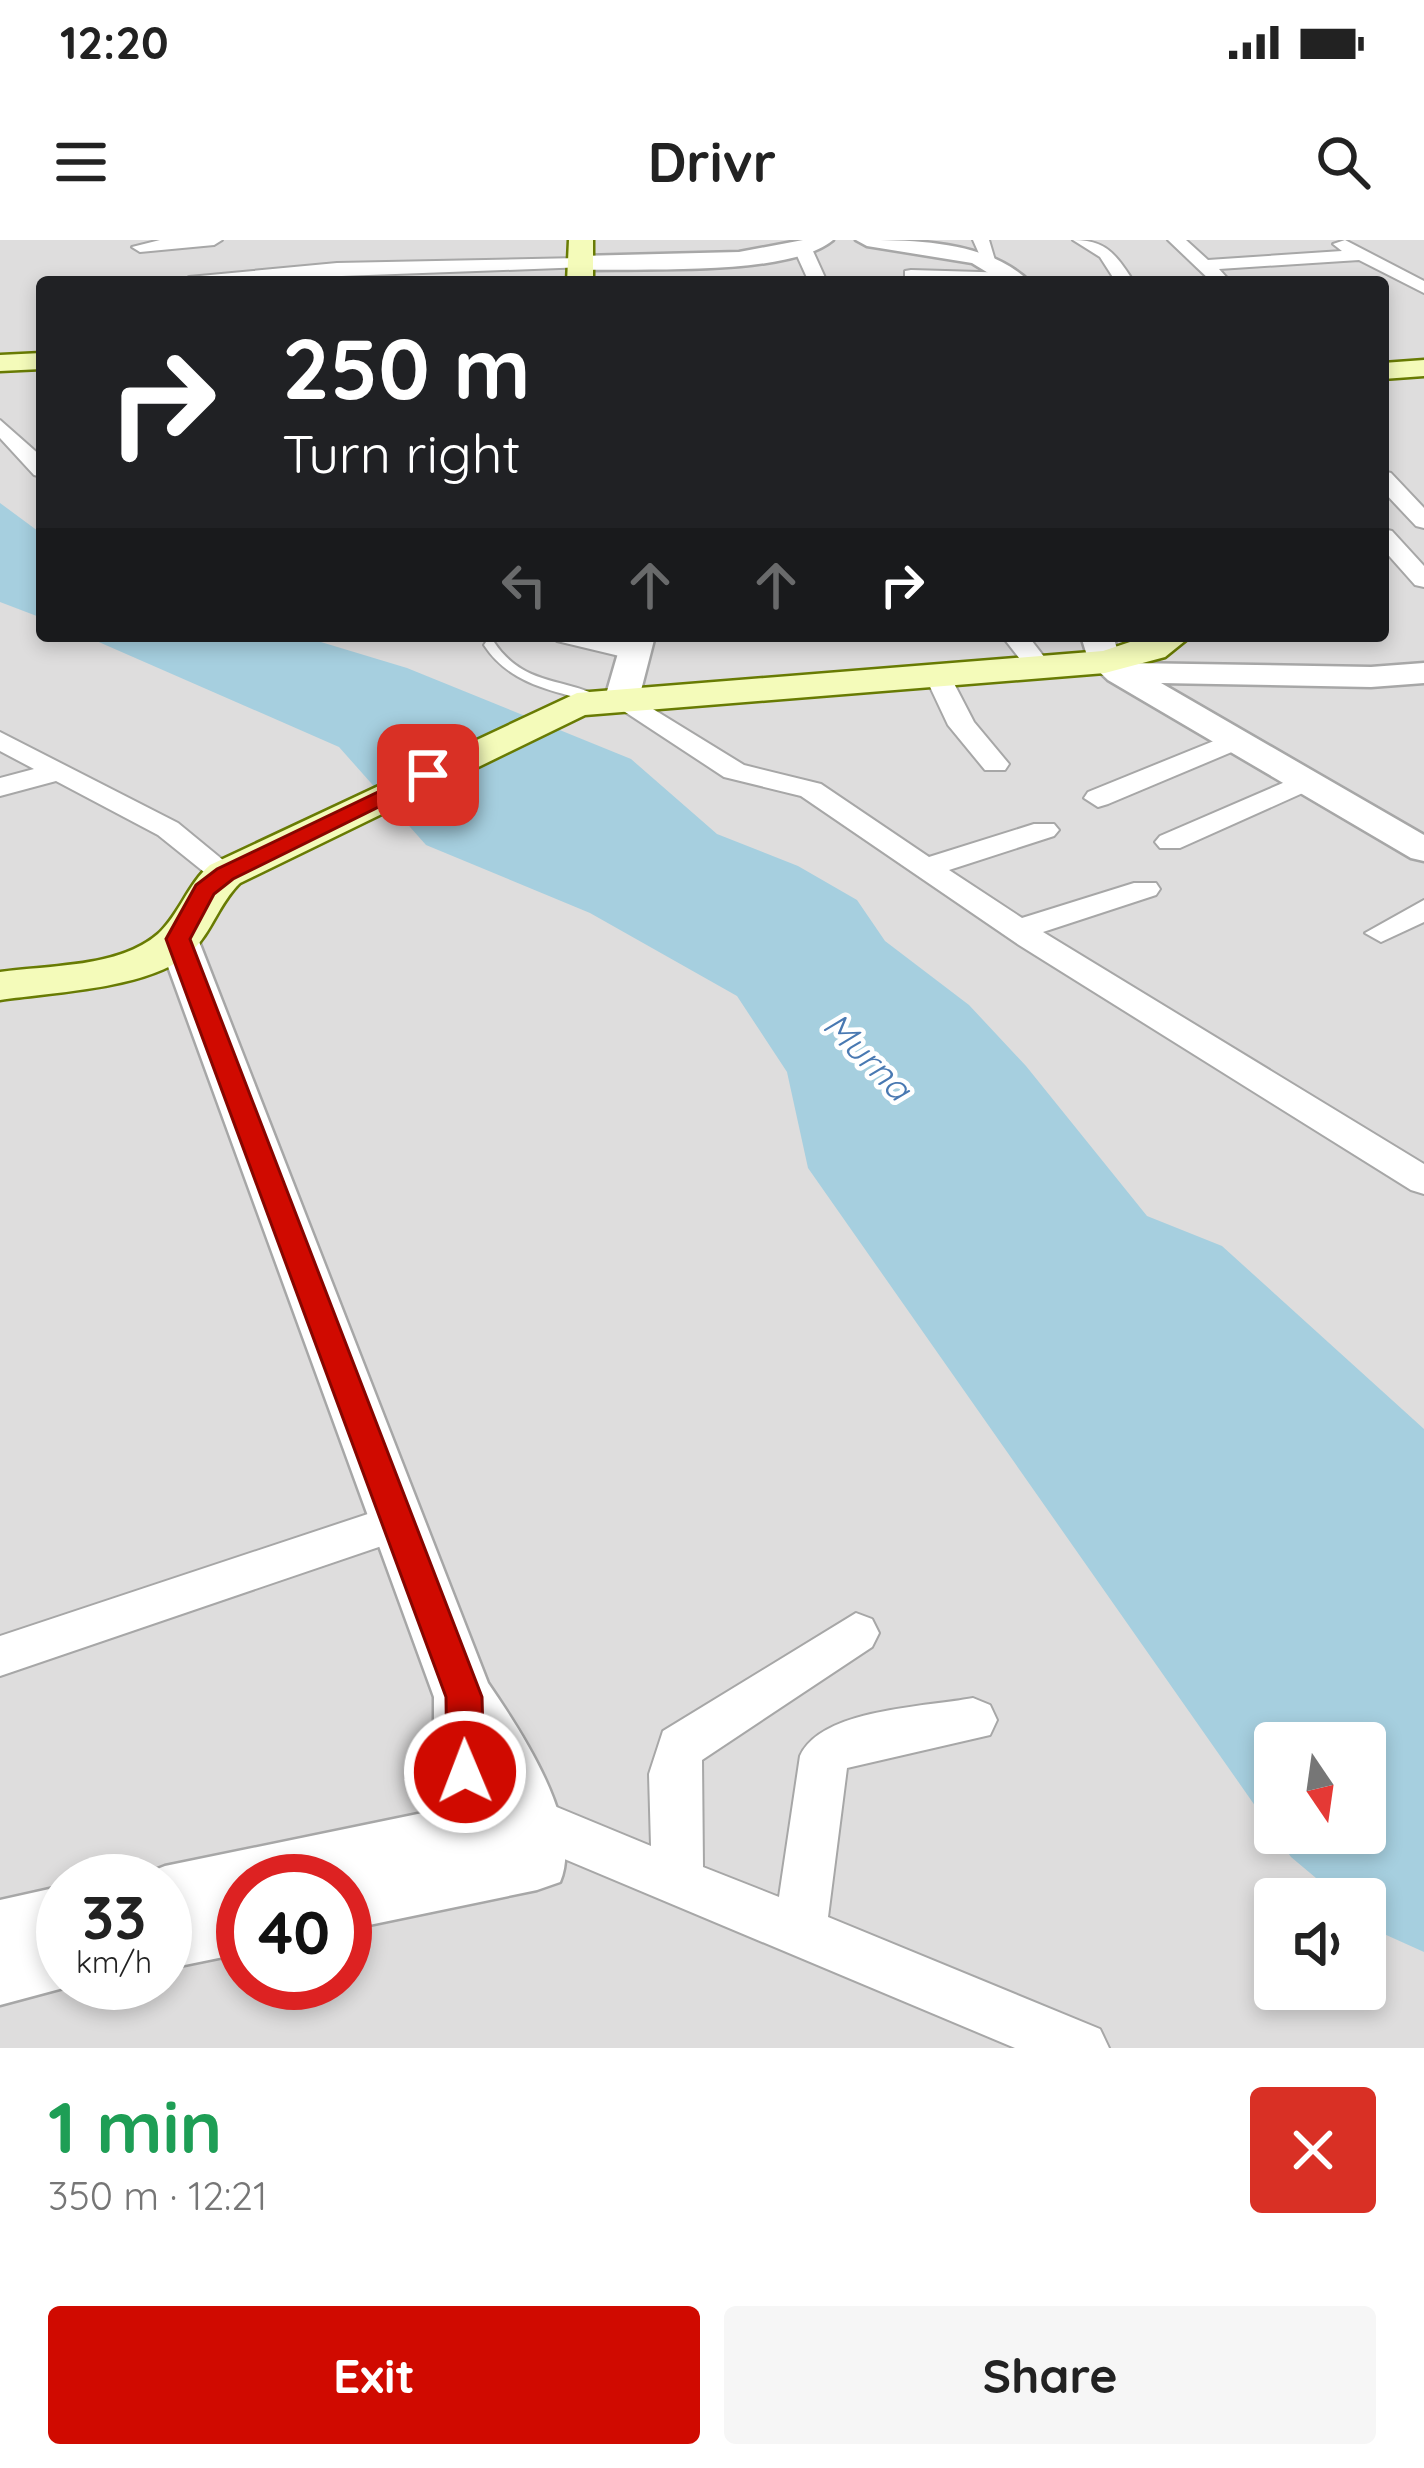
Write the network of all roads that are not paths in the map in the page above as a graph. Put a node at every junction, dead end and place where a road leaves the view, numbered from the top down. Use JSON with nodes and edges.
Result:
{"nodes":[{"id":1,"x":214,"y":240,"type":"edge"},
{"id":2,"x":499,"y":240,"type":"edge"},
{"id":3,"x":867,"y":240,"type":"edge"},
{"id":4,"x":981,"y":240,"type":"edge"},
{"id":5,"x":1081,"y":240,"type":"edge"},
{"id":6,"x":1176,"y":240,"type":"edge"},
{"id":7,"x":1332,"y":240,"type":"edge"},
{"id":8,"x":813,"y":245,"type":"edge"},
{"id":9,"x":337,"y":246,"type":"dead end"},
{"id":10,"x":140,"y":247,"type":"dead end"},
{"id":11,"x":1363,"y":255,"type":"junction"},
{"id":12,"x":581,"y":262,"type":"edge"},
{"id":13,"x":992,"y":263,"type":"junction"},
{"id":14,"x":1206,"y":265,"type":"junction"},
{"id":15,"x":341,"y":268,"type":"junction"},
{"id":16,"x":492,"y":273,"type":"edge"},
{"id":17,"x":379,"y":274,"type":"edge"},
{"id":18,"x":910,"y":275,"type":"dead end"},
{"id":19,"x":268,"y":276,"type":"edge"},
{"id":20,"x":817,"y":276,"type":"edge"},
{"id":21,"x":924,"y":276,"type":"edge"},
{"id":22,"x":1011,"y":276,"type":"edge"},
{"id":23,"x":1121,"y":276,"type":"edge"},
{"id":24,"x":1216,"y":276,"type":"edge"},
{"id":25,"x":1424,"y":289,"type":"edge"},
{"id":26,"x":1389,"y":292,"type":"edge"},
{"id":27,"x":36,"y":362,"type":"edge"},
{"id":28,"x":0,"y":363,"type":"edge"},
{"id":29,"x":0,"y":426,"type":"edge"},
{"id":30,"x":36,"y":464,"type":"edge"},
{"id":31,"x":1389,"y":484,"type":"edge"},
{"id":32,"x":1424,"y":521,"type":"edge"},
{"id":33,"x":1424,"y":533,"type":"edge"},
{"id":34,"x":1389,"y":536,"type":"edge"},
{"id":35,"x":1389,"y":543,"type":"edge"},
{"id":36,"x":1424,"y":581,"type":"edge"},
{"id":37,"x":1389,"y":583,"type":"edge"},
{"id":38,"x":1020,"y":642,"type":"edge"},
{"id":39,"x":1164,"y":642,"type":"edge"},
{"id":40,"x":636,"y":643,"type":"edge"},
{"id":41,"x":490,"y":645,"type":"dead end"},
{"id":42,"x":1107,"y":657,"type":"edge"},
{"id":43,"x":1040,"y":667,"type":"junction"},
{"id":44,"x":1424,"y":673,"type":"edge"},
{"id":45,"x":938,"y":674,"type":"junction"},
{"id":46,"x":600,"y":700,"type":"junction"},
{"id":47,"x":0,"y":740,"type":"edge"},
{"id":48,"x":1236,"y":740,"type":"junction"},
{"id":49,"x":995,"y":764,"type":"dead end"},
{"id":50,"x":61,"y":771,"type":"junction"},
{"id":51,"x":1306,"y":781,"type":"junction"},
{"id":52,"x":0,"y":787,"type":"edge"},
{"id":53,"x":1098,"y":798,"type":"dead end"},
{"id":54,"x":1044,"y":830,"type":"dead end"},
{"id":55,"x":1170,"y":842,"type":"dead end"},
{"id":56,"x":1424,"y":850,"type":"edge"},
{"id":57,"x":924,"y":868,"type":"junction"},
{"id":58,"x":225,"y":874,"type":"junction"},
{"id":59,"x":1145,"y":889,"type":"dead end"},
{"id":60,"x":1424,"y":909,"type":"edge"},
{"id":61,"x":1018,"y":930,"type":"junction"},
{"id":62,"x":1381,"y":933,"type":"dead end"},
{"id":63,"x":178,"y":939,"type":"junction"},
{"id":64,"x":0,"y":986,"type":"edge"},
{"id":65,"x":1424,"y":1181,"type":"edge"},
{"id":66,"x":398,"y":1522,"type":"junction"},
{"id":67,"x":856,"y":1633,"type":"dead end"},
{"id":68,"x":0,"y":1656,"type":"edge"},
{"id":69,"x":973,"y":1720,"type":"dead end"},
{"id":70,"x":508,"y":1845,"type":"junction"},
{"id":71,"x":678,"y":1878,"type":"junction"},
{"id":72,"x":372,"y":1890,"type":"edge"},
{"id":73,"x":192,"y":1893,"type":"edge"},
{"id":74,"x":36,"y":1924,"type":"edge"},
{"id":75,"x":800,"y":1930,"type":"junction"},
{"id":76,"x":0,"y":1932,"type":"edge"},
{"id":77,"x":36,"y":1964,"type":"edge"},
{"id":78,"x":0,"y":1972,"type":"edge"},
{"id":79,"x":1082,"y":2048,"type":"edge"}],
"edges":[{"from":1,"to":10,"type":"street"},
{"from":2,"to":16,"type":"street"},
{"from":3,"to":13,"type":"street"},
{"from":4,"to":13,"type":"street"},
{"from":5,"to":23,"type":"street"},
{"from":6,"to":14,"type":"street"},
{"from":7,"to":11,"type":"street"},
{"from":8,"to":12,"type":"street"},
{"from":8,"to":20,"type":"street"},
{"from":9,"to":15,"type":"street"},
{"from":11,"to":14,"type":"street"},
{"from":11,"to":25,"type":"street"},
{"from":12,"to":16,"type":"street"},
{"from":13,"to":22,"type":"street"},
{"from":14,"to":24,"type":"street"},
{"from":15,"to":17,"type":"street"},
{"from":15,"to":19,"type":"street"},
{"from":16,"to":17,"type":"street"},
{"from":18,"to":21,"type":"street"},
{"from":25,"to":26,"type":"street"},
{"from":27,"to":28,"type":"main road"},
{"from":29,"to":30,"type":"street"},
{"from":31,"to":32,"type":"street"},
{"from":33,"to":34,"type":"street"},
{"from":35,"to":36,"type":"street"},
{"from":36,"to":37,"type":"street"},
{"from":38,"to":43,"type":"street"},
{"from":39,"to":42,"type":"main road"},
{"from":40,"to":46,"type":"street"},
{"from":41,"to":46,"type":"lane"},
{"from":42,"to":43,"type":"main road"},
{"from":42,"to":44,"type":"street"},
{"from":42,"to":48,"type":"street"},
{"from":43,"to":45,"type":"main road"},
{"from":45,"to":46,"type":"main road"},
{"from":45,"to":49,"type":"street"},
{"from":46,"to":57,"type":"street"},
{"from":46,"to":58,"type":"main road"},
{"from":47,"to":50,"type":"street"},
{"from":48,"to":51,"type":"street"},
{"from":48,"to":53,"type":"street"},
{"from":50,"to":52,"type":"street"},
{"from":50,"to":58,"type":"street"},
{"from":51,"to":55,"type":"street"},
{"from":51,"to":56,"type":"street"},
{"from":54,"to":57,"type":"street"},
{"from":57,"to":61,"type":"street"},
{"from":58,"to":63,"type":"main road"},
{"from":59,"to":61,"type":"street"},
{"from":60,"to":62,"type":"street"},
{"from":61,"to":65,"type":"street"},
{"from":63,"to":64,"type":"main road"},
{"from":63,"to":66,"type":"street"},
{"from":66,"to":68,"type":"street"},
{"from":66,"to":70,"type":"street"},
{"from":67,"to":71,"type":"street"},
{"from":69,"to":75,"type":"street"},
{"from":70,"to":71,"type":"street"},
{"from":70,"to":72,"type":"street"},
{"from":70,"to":73,"type":"street"},
{"from":71,"to":75,"type":"street"},
{"from":74,"to":76,"type":"street"},
{"from":75,"to":79,"type":"street"},
{"from":77,"to":78,"type":"street"}]}
